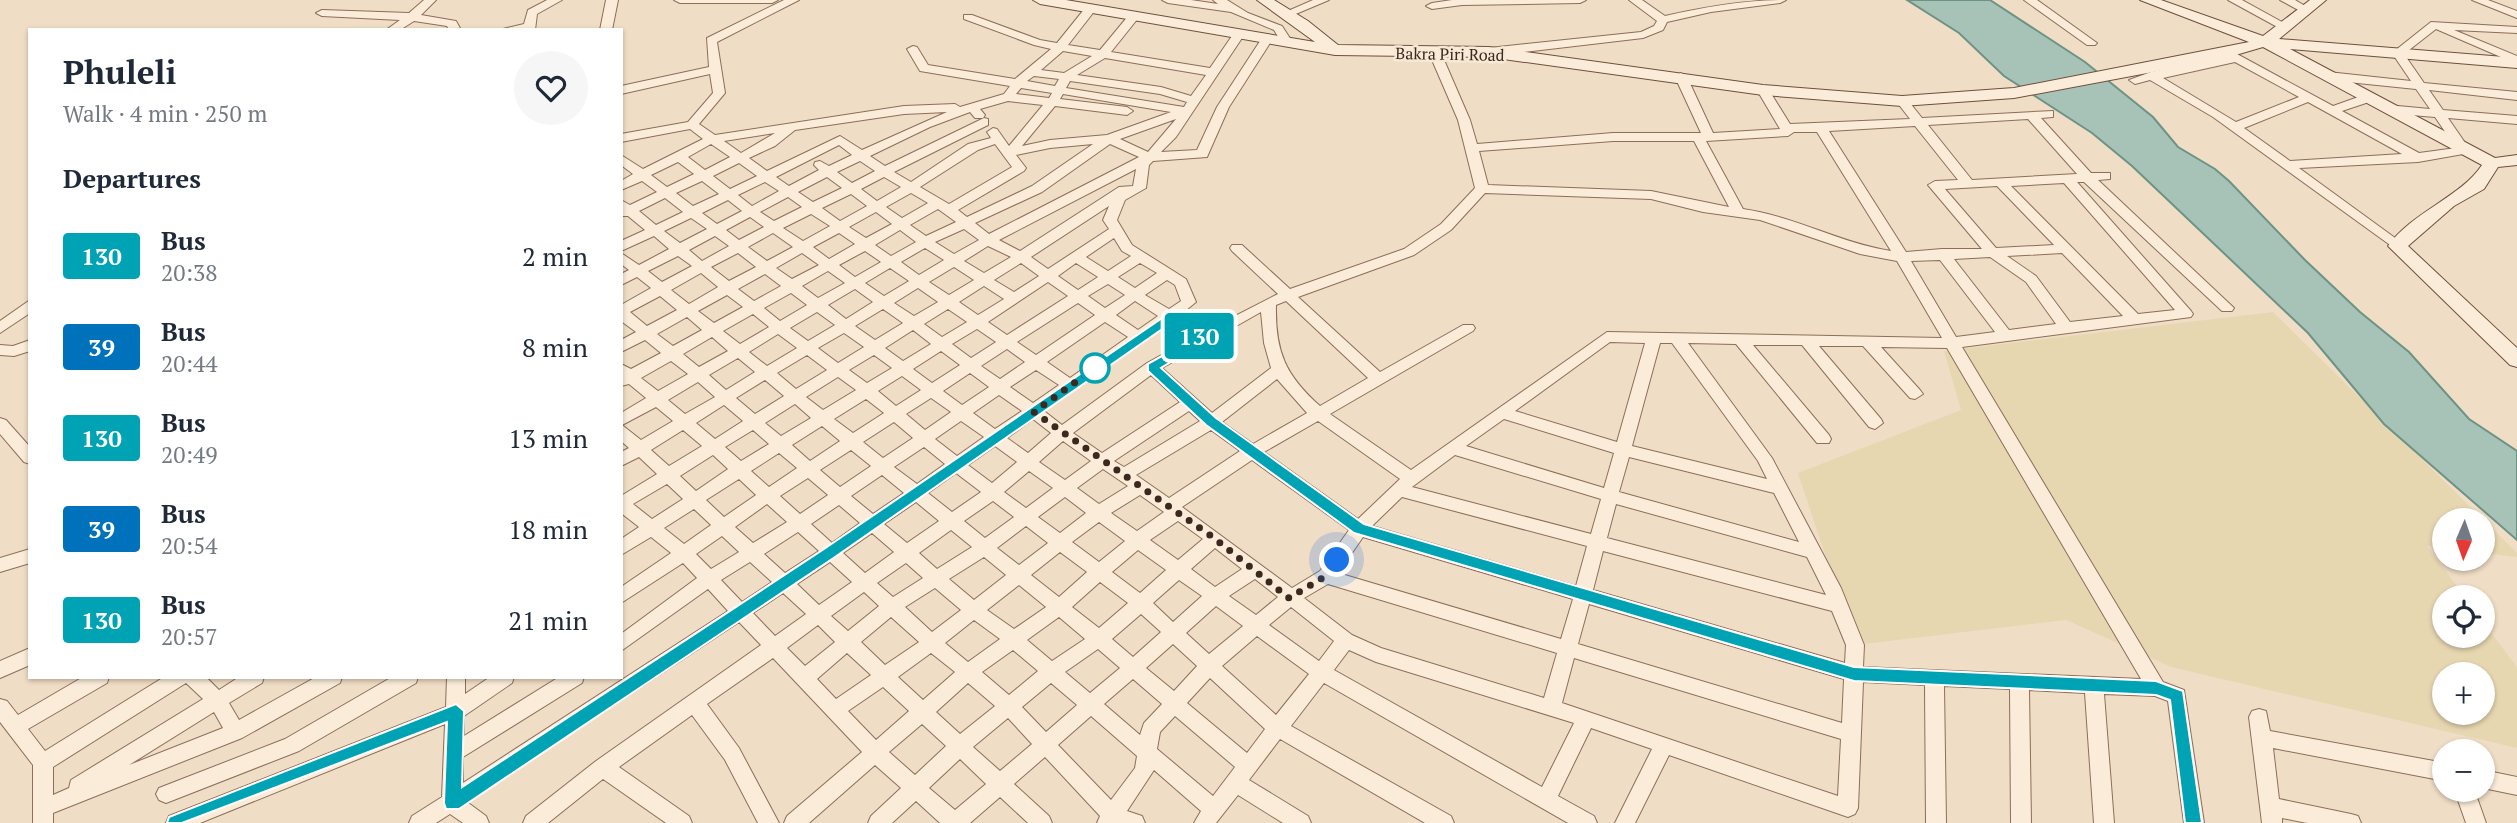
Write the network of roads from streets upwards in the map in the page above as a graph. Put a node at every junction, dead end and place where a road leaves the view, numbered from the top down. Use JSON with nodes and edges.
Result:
{"nodes":[{"id":1,"x":430,"y":0,"type":"edge"},
{"id":2,"x":556,"y":0,"type":"edge"},
{"id":3,"x":612,"y":0,"type":"edge"},
{"id":4,"x":680,"y":0,"type":"edge"},
{"id":5,"x":772,"y":0,"type":"edge"},
{"id":6,"x":793,"y":0,"type":"edge"},
{"id":7,"x":1040,"y":0,"type":"edge"},
{"id":8,"x":1168,"y":0,"type":"edge"},
{"id":9,"x":1264,"y":0,"type":"edge"},
{"id":10,"x":1323,"y":0,"type":"edge"},
{"id":11,"x":1573,"y":0,"type":"edge"},
{"id":12,"x":1635,"y":0,"type":"edge"},
{"id":13,"x":1700,"y":0,"type":"edge"},
{"id":14,"x":1780,"y":0,"type":"edge"},
{"id":15,"x":2052,"y":0,"type":"edge"},
{"id":16,"x":2147,"y":0,"type":"edge"},
{"id":17,"x":2234,"y":0,"type":"edge"},
{"id":18,"x":2287,"y":0,"type":"edge"},
{"id":19,"x":2478,"y":0,"type":"edge"},
{"id":20,"x":1461,"y":1,"type":"edge"},
{"id":21,"x":1519,"y":1,"type":"edge"},
{"id":22,"x":1758,"y":1,"type":"edge"},
{"id":23,"x":1213,"y":2,"type":"edge"},
{"id":24,"x":2034,"y":3,"type":"edge"},
{"id":25,"x":2313,"y":5,"type":"edge"},
{"id":26,"x":1432,"y":6,"type":"dead end"},
{"id":27,"x":1090,"y":9,"type":"junction"},
{"id":28,"x":1711,"y":9,"type":"junction"},
{"id":29,"x":322,"y":13,"type":"dead end"},
{"id":30,"x":1287,"y":14,"type":"junction"},
{"id":31,"x":2517,"y":15,"type":"edge"},
{"id":32,"x":1133,"y":16,"type":"junction"},
{"id":33,"x":412,"y":17,"type":"junction"},
{"id":34,"x":968,"y":17,"type":"dead end"},
{"id":35,"x":1663,"y":20,"type":"junction"},
{"id":36,"x":2431,"y":25,"type":"junction"},
{"id":37,"x":1193,"y":26,"type":"junction"},
{"id":38,"x":2285,"y":27,"type":"junction"},
{"id":39,"x":395,"y":28,"type":"edge"},
{"id":40,"x":454,"y":28,"type":"edge"},
{"id":41,"x":529,"y":28,"type":"edge"},
{"id":42,"x":606,"y":28,"type":"edge"},
{"id":43,"x":2517,"y":30,"type":"edge"},
{"id":44,"x":1238,"y":35,"type":"junction"},
{"id":45,"x":1266,"y":40,"type":"junction"},
{"id":46,"x":2265,"y":42,"type":"junction"},
{"id":47,"x":1287,"y":43,"type":"junction"},
{"id":48,"x":2091,"y":43,"type":"dead end"},
{"id":49,"x":1060,"y":47,"type":"junction"},
{"id":50,"x":913,"y":49,"type":"dead end"},
{"id":51,"x":1335,"y":50,"type":"junction"},
{"id":52,"x":1489,"y":52,"type":"junction"},
{"id":53,"x":1435,"y":53,"type":"junction"},
{"id":54,"x":2398,"y":53,"type":"junction"},
{"id":55,"x":1102,"y":54,"type":"junction"},
{"id":56,"x":2517,"y":62,"type":"edge"},
{"id":57,"x":713,"y":71,"type":"junction"},
{"id":58,"x":1033,"y":72,"type":"junction"},
{"id":59,"x":1211,"y":72,"type":"junction"},
{"id":60,"x":1067,"y":76,"type":"junction"},
{"id":61,"x":2151,"y":76,"type":"junction"},
{"id":62,"x":2328,"y":76,"type":"junction"},
{"id":63,"x":1681,"y":77,"type":"junction"},
{"id":64,"x":2135,"y":80,"type":"dead end"},
{"id":65,"x":1019,"y":82,"type":"junction"},
{"id":66,"x":2420,"y":86,"type":"junction"},
{"id":67,"x":623,"y":90,"type":"edge"},
{"id":68,"x":1763,"y":90,"type":"junction"},
{"id":69,"x":1055,"y":95,"type":"junction"},
{"id":70,"x":2517,"y":96,"type":"edge"},
{"id":71,"x":1008,"y":97,"type":"junction"},
{"id":72,"x":2308,"y":98,"type":"junction"},
{"id":73,"x":2368,"y":98,"type":"junction"},
{"id":74,"x":1902,"y":101,"type":"junction"},
{"id":75,"x":1190,"y":105,"type":"junction"},
{"id":76,"x":972,"y":107,"type":"junction"},
{"id":77,"x":2387,"y":108,"type":"junction"},
{"id":78,"x":1127,"y":111,"type":"dead end"},
{"id":79,"x":2331,"y":111,"type":"junction"},
{"id":80,"x":2439,"y":113,"type":"junction"},
{"id":81,"x":2049,"y":114,"type":"dead end"},
{"id":82,"x":2031,"y":116,"type":"junction"},
{"id":83,"x":2517,"y":120,"type":"edge"},
{"id":84,"x":984,"y":122,"type":"junction"},
{"id":85,"x":1919,"y":124,"type":"junction"},
{"id":86,"x":692,"y":125,"type":"junction"},
{"id":87,"x":792,"y":126,"type":"junction"},
{"id":88,"x":2236,"y":127,"type":"junction"},
{"id":89,"x":1786,"y":128,"type":"junction"},
{"id":90,"x":1821,"y":128,"type":"junction"},
{"id":91,"x":1704,"y":137,"type":"junction"},
{"id":92,"x":623,"y":138,"type":"edge"},
{"id":93,"x":712,"y":139,"type":"junction"},
{"id":94,"x":999,"y":139,"type":"junction"},
{"id":95,"x":1110,"y":139,"type":"junction"},
{"id":96,"x":1471,"y":148,"type":"junction"},
{"id":97,"x":2464,"y":150,"type":"junction"},
{"id":98,"x":1010,"y":153,"type":"junction"},
{"id":99,"x":862,"y":154,"type":"junction"},
{"id":100,"x":807,"y":155,"type":"junction"},
{"id":101,"x":680,"y":156,"type":"junction"},
{"id":102,"x":739,"y":157,"type":"junction"},
{"id":103,"x":1149,"y":157,"type":"junction"},
{"id":104,"x":2418,"y":158,"type":"junction"},
{"id":105,"x":623,"y":160,"type":"edge"},
{"id":106,"x":2517,"y":160,"type":"edge"},
{"id":107,"x":2492,"y":163,"type":"junction"},
{"id":108,"x":2288,"y":165,"type":"junction"},
{"id":109,"x":828,"y":171,"type":"junction"},
{"id":110,"x":883,"y":172,"type":"junction"},
{"id":111,"x":643,"y":175,"type":"junction"},
{"id":112,"x":702,"y":175,"type":"junction"},
{"id":113,"x":764,"y":176,"type":"junction"},
{"id":114,"x":2105,"y":176,"type":"dead end"},
{"id":115,"x":2087,"y":177,"type":"junction"},
{"id":116,"x":1140,"y":178,"type":"junction"},
{"id":117,"x":2067,"y":179,"type":"junction"},
{"id":118,"x":2000,"y":182,"type":"junction"},
{"id":119,"x":1968,"y":184,"type":"junction"},
{"id":120,"x":623,"y":185,"type":"edge"},
{"id":121,"x":851,"y":188,"type":"junction"},
{"id":122,"x":910,"y":188,"type":"junction"},
{"id":123,"x":1482,"y":189,"type":"junction"},
{"id":124,"x":787,"y":192,"type":"junction"},
{"id":125,"x":666,"y":193,"type":"junction"},
{"id":126,"x":727,"y":195,"type":"junction"},
{"id":127,"x":877,"y":205,"type":"junction"},
{"id":128,"x":943,"y":207,"type":"junction"},
{"id":129,"x":811,"y":208,"type":"junction"},
{"id":130,"x":624,"y":209,"type":"edge"},
{"id":131,"x":750,"y":211,"type":"junction"},
{"id":132,"x":1737,"y":211,"type":"junction"},
{"id":133,"x":690,"y":212,"type":"junction"},
{"id":134,"x":962,"y":222,"type":"junction"},
{"id":135,"x":901,"y":224,"type":"junction"},
{"id":136,"x":838,"y":227,"type":"junction"},
{"id":137,"x":774,"y":228,"type":"junction"},
{"id":138,"x":714,"y":229,"type":"junction"},
{"id":139,"x":1116,"y":230,"type":"junction"},
{"id":140,"x":655,"y":231,"type":"junction"},
{"id":141,"x":988,"y":240,"type":"junction"},
{"id":142,"x":925,"y":242,"type":"junction"},
{"id":143,"x":866,"y":245,"type":"junction"},
{"id":144,"x":623,"y":246,"type":"edge"},
{"id":145,"x":802,"y":246,"type":"junction"},
{"id":146,"x":2397,"y":246,"type":"junction"},
{"id":147,"x":679,"y":248,"type":"junction"},
{"id":148,"x":740,"y":248,"type":"junction"},
{"id":149,"x":1237,"y":248,"type":"dead end"},
{"id":150,"x":2062,"y":249,"type":"junction"},
{"id":151,"x":1992,"y":252,"type":"junction"},
{"id":152,"x":1942,"y":253,"type":"junction"},
{"id":153,"x":1141,"y":256,"type":"junction"},
{"id":154,"x":1021,"y":257,"type":"junction"},
{"id":155,"x":1076,"y":257,"type":"junction"},
{"id":156,"x":1902,"y":257,"type":"junction"},
{"id":157,"x":623,"y":259,"type":"edge"},
{"id":158,"x":956,"y":259,"type":"junction"},
{"id":159,"x":891,"y":261,"type":"junction"},
{"id":160,"x":827,"y":265,"type":"junction"},
{"id":161,"x":766,"y":266,"type":"junction"},
{"id":162,"x":703,"y":267,"type":"junction"},
{"id":163,"x":639,"y":272,"type":"junction"},
{"id":164,"x":1167,"y":273,"type":"junction"},
{"id":165,"x":1048,"y":276,"type":"junction"},
{"id":166,"x":1107,"y":277,"type":"junction"},
{"id":167,"x":984,"y":279,"type":"junction"},
{"id":168,"x":623,"y":280,"type":"edge"},
{"id":169,"x":918,"y":280,"type":"junction"},
{"id":170,"x":855,"y":284,"type":"junction"},
{"id":171,"x":791,"y":285,"type":"junction"},
{"id":172,"x":728,"y":288,"type":"junction"},
{"id":173,"x":662,"y":289,"type":"junction"},
{"id":174,"x":1135,"y":294,"type":"junction"},
{"id":175,"x":1287,"y":295,"type":"junction"},
{"id":176,"x":1077,"y":297,"type":"junction"},
{"id":177,"x":1014,"y":299,"type":"junction"},
{"id":178,"x":949,"y":300,"type":"junction"},
{"id":179,"x":882,"y":302,"type":"junction"},
{"id":180,"x":1269,"y":302,"type":"junction"},
{"id":181,"x":819,"y":305,"type":"junction"},
{"id":182,"x":28,"y":307,"type":"edge"},
{"id":183,"x":755,"y":307,"type":"junction"},
{"id":184,"x":2227,"y":308,"type":"dead end"},
{"id":185,"x":688,"y":310,"type":"junction"},
{"id":186,"x":623,"y":311,"type":"edge"},
{"id":187,"x":623,"y":314,"type":"edge"},
{"id":188,"x":1104,"y":316,"type":"junction"},
{"id":189,"x":1171,"y":317,"type":"junction"},
{"id":190,"x":2135,"y":320,"type":"junction"},
{"id":191,"x":978,"y":321,"type":"junction"},
{"id":192,"x":912,"y":322,"type":"junction"},
{"id":193,"x":845,"y":325,"type":"junction"},
{"id":194,"x":777,"y":326,"type":"junction"},
{"id":195,"x":2066,"y":327,"type":"junction"},
{"id":196,"x":0,"y":328,"type":"edge"},
{"id":197,"x":1468,"y":328,"type":"dead end"},
{"id":198,"x":713,"y":329,"type":"junction"},
{"id":199,"x":647,"y":334,"type":"junction"},
{"id":200,"x":2005,"y":335,"type":"junction"},
{"id":201,"x":1139,"y":338,"type":"junction"},
{"id":202,"x":1203,"y":338,"type":"junction"},
{"id":203,"x":1654,"y":338,"type":"junction"},
{"id":204,"x":1676,"y":338,"type":"junction"},
{"id":205,"x":1740,"y":340,"type":"junction"},
{"id":206,"x":1805,"y":340,"type":"junction"},
{"id":207,"x":1867,"y":341,"type":"junction"},
{"id":208,"x":1009,"y":342,"type":"junction"},
{"id":209,"x":941,"y":343,"type":"junction"},
{"id":210,"x":1952,"y":343,"type":"junction"},
{"id":211,"x":623,"y":346,"type":"edge"},
{"id":212,"x":808,"y":346,"type":"junction"},
{"id":213,"x":873,"y":347,"type":"junction"},
{"id":214,"x":739,"y":349,"type":"junction"},
{"id":215,"x":673,"y":354,"type":"junction"},
{"id":216,"x":2517,"y":360,"type":"edge"},
{"id":217,"x":1037,"y":362,"type":"junction"},
{"id":218,"x":972,"y":365,"type":"junction"},
{"id":219,"x":1152,"y":367,"type":"junction"},
{"id":220,"x":904,"y":368,"type":"junction"},
{"id":221,"x":836,"y":369,"type":"junction"},
{"id":222,"x":1278,"y":370,"type":"junction"},
{"id":223,"x":767,"y":372,"type":"junction"},
{"id":224,"x":698,"y":374,"type":"junction"},
{"id":225,"x":625,"y":376,"type":"edge"},
{"id":226,"x":1378,"y":379,"type":"junction"},
{"id":227,"x":1069,"y":384,"type":"junction"},
{"id":228,"x":1000,"y":386,"type":"junction"},
{"id":229,"x":867,"y":391,"type":"junction"},
{"id":230,"x":932,"y":391,"type":"junction"},
{"id":231,"x":1915,"y":394,"type":"dead end"},
{"id":232,"x":795,"y":396,"type":"junction"},
{"id":233,"x":724,"y":397,"type":"junction"},
{"id":234,"x":658,"y":398,"type":"junction"},
{"id":235,"x":1189,"y":403,"type":"junction"},
{"id":236,"x":962,"y":412,"type":"junction"},
{"id":237,"x":1034,"y":412,"type":"junction"},
{"id":238,"x":1320,"y":412,"type":"junction"},
{"id":239,"x":896,"y":414,"type":"junction"},
{"id":240,"x":1501,"y":414,"type":"junction"},
{"id":241,"x":623,"y":419,"type":"edge"},
{"id":242,"x":825,"y":419,"type":"junction"},
{"id":243,"x":684,"y":421,"type":"junction"},
{"id":244,"x":754,"y":422,"type":"junction"},
{"id":245,"x":1211,"y":422,"type":"junction"},
{"id":246,"x":1875,"y":423,"type":"dead end"},
{"id":247,"x":0,"y":424,"type":"edge"},
{"id":248,"x":623,"y":433,"type":"edge"},
{"id":249,"x":1062,"y":433,"type":"junction"},
{"id":250,"x":923,"y":437,"type":"junction"},
{"id":251,"x":997,"y":438,"type":"junction"},
{"id":252,"x":1823,"y":439,"type":"dead end"},
{"id":253,"x":853,"y":442,"type":"junction"},
{"id":254,"x":781,"y":445,"type":"junction"},
{"id":255,"x":713,"y":446,"type":"junction"},
{"id":256,"x":641,"y":448,"type":"junction"},
{"id":257,"x":1452,"y":448,"type":"junction"},
{"id":258,"x":1623,"y":450,"type":"junction"},
{"id":259,"x":1253,"y":451,"type":"junction"},
{"id":260,"x":28,"y":455,"type":"edge"},
{"id":261,"x":623,"y":459,"type":"edge"},
{"id":262,"x":1102,"y":461,"type":"junction"},
{"id":263,"x":1028,"y":462,"type":"junction"},
{"id":264,"x":883,"y":466,"type":"junction"},
{"id":265,"x":958,"y":466,"type":"junction"},
{"id":266,"x":808,"y":470,"type":"junction"},
{"id":267,"x":738,"y":471,"type":"junction"},
{"id":268,"x":669,"y":473,"type":"junction"},
{"id":269,"x":1124,"y":475,"type":"junction"},
{"id":270,"x":1405,"y":484,"type":"junction"},
{"id":271,"x":1066,"y":487,"type":"junction"},
{"id":272,"x":1140,"y":487,"type":"junction"},
{"id":273,"x":1779,"y":488,"type":"junction"},
{"id":274,"x":993,"y":492,"type":"junction"},
{"id":275,"x":915,"y":493,"type":"junction"},
{"id":276,"x":838,"y":495,"type":"junction"},
{"id":277,"x":766,"y":496,"type":"junction"},
{"id":278,"x":1610,"y":496,"type":"junction"},
{"id":279,"x":695,"y":499,"type":"junction"},
{"id":280,"x":623,"y":503,"type":"edge"},
{"id":281,"x":623,"y":506,"type":"edge"},
{"id":282,"x":1173,"y":510,"type":"junction"},
{"id":283,"x":1099,"y":512,"type":"junction"},
{"id":284,"x":1026,"y":515,"type":"junction"},
{"id":285,"x":872,"y":522,"type":"junction"},
{"id":286,"x":951,"y":522,"type":"junction"},
{"id":287,"x":798,"y":524,"type":"junction"},
{"id":288,"x":724,"y":526,"type":"junction"},
{"id":289,"x":653,"y":529,"type":"junction"},
{"id":290,"x":1359,"y":529,"type":"junction"},
{"id":291,"x":1214,"y":538,"type":"junction"},
{"id":292,"x":1136,"y":541,"type":"junction"},
{"id":293,"x":1060,"y":543,"type":"junction"},
{"id":294,"x":1597,"y":544,"type":"junction"},
{"id":295,"x":623,"y":547,"type":"edge"},
{"id":296,"x":984,"y":548,"type":"junction"},
{"id":297,"x":753,"y":552,"type":"junction"},
{"id":298,"x":906,"y":552,"type":"junction"},
{"id":299,"x":1812,"y":552,"type":"junction"},
{"id":300,"x":684,"y":553,"type":"junction"},
{"id":301,"x":830,"y":553,"type":"junction"},
{"id":302,"x":28,"y":557,"type":"edge"},
{"id":303,"x":0,"y":565,"type":"edge"},
{"id":304,"x":1254,"y":570,"type":"junction"},
{"id":305,"x":1177,"y":571,"type":"junction"},
{"id":306,"x":1100,"y":575,"type":"junction"},
{"id":307,"x":1326,"y":576,"type":"junction"},
{"id":308,"x":1018,"y":577,"type":"junction"},
{"id":309,"x":937,"y":578,"type":"junction"},
{"id":310,"x":709,"y":579,"type":"junction"},
{"id":311,"x":786,"y":581,"type":"junction"},
{"id":312,"x":863,"y":582,"type":"junction"},
{"id":313,"x":1583,"y":594,"type":"junction"},
{"id":314,"x":623,"y":595,"type":"edge"},
{"id":315,"x":1215,"y":596,"type":"junction"},
{"id":316,"x":1289,"y":598,"type":"junction"},
{"id":317,"x":1140,"y":603,"type":"junction"},
{"id":318,"x":1839,"y":606,"type":"junction"},
{"id":319,"x":891,"y":607,"type":"junction"},
{"id":320,"x":1059,"y":607,"type":"junction"},
{"id":321,"x":973,"y":610,"type":"junction"},
{"id":322,"x":742,"y":612,"type":"junction"},
{"id":323,"x":819,"y":614,"type":"junction"},
{"id":324,"x":1256,"y":628,"type":"junction"},
{"id":325,"x":1175,"y":632,"type":"junction"},
{"id":326,"x":1013,"y":639,"type":"junction"},
{"id":327,"x":1099,"y":639,"type":"junction"},
{"id":328,"x":1346,"y":640,"type":"junction"},
{"id":329,"x":849,"y":642,"type":"junction"},
{"id":330,"x":623,"y":643,"type":"edge"},
{"id":331,"x":932,"y":643,"type":"junction"},
{"id":332,"x":773,"y":646,"type":"junction"},
{"id":333,"x":1568,"y":647,"type":"junction"},
{"id":334,"x":28,"y":657,"type":"edge"},
{"id":335,"x":1210,"y":665,"type":"junction"},
{"id":336,"x":1134,"y":669,"type":"junction"},
{"id":337,"x":0,"y":670,"type":"edge"},
{"id":338,"x":1052,"y":671,"type":"junction"},
{"id":339,"x":1321,"y":672,"type":"junction"},
{"id":340,"x":968,"y":673,"type":"junction"},
{"id":341,"x":1854,"y":674,"type":"junction"},
{"id":342,"x":883,"y":676,"type":"junction"},
{"id":343,"x":804,"y":678,"type":"junction"},
{"id":344,"x":1934,"y":678,"type":"junction"},
{"id":345,"x":97,"y":679,"type":"edge"},
{"id":346,"x":177,"y":679,"type":"edge"},
{"id":347,"x":194,"y":679,"type":"edge"},
{"id":348,"x":252,"y":679,"type":"edge"},
{"id":349,"x":329,"y":679,"type":"edge"},
{"id":350,"x":406,"y":679,"type":"edge"},
{"id":351,"x":456,"y":679,"type":"edge"},
{"id":352,"x":502,"y":679,"type":"edge"},
{"id":353,"x":572,"y":679,"type":"edge"},
{"id":354,"x":2019,"y":682,"type":"junction"},
{"id":355,"x":2094,"y":685,"type":"junction"},
{"id":356,"x":2156,"y":688,"type":"junction"},
{"id":357,"x":217,"y":700,"type":"junction"},
{"id":358,"x":694,"y":702,"type":"junction"},
{"id":359,"x":1176,"y":703,"type":"junction"},
{"id":360,"x":1089,"y":704,"type":"junction"},
{"id":361,"x":1008,"y":705,"type":"junction"},
{"id":362,"x":0,"y":707,"type":"edge"},
{"id":363,"x":1551,"y":708,"type":"junction"},
{"id":364,"x":835,"y":710,"type":"junction"},
{"id":365,"x":456,"y":711,"type":"junction"},
{"id":366,"x":920,"y":712,"type":"junction"},
{"id":367,"x":2259,"y":717,"type":"dead end"},
{"id":368,"x":1586,"y":719,"type":"junction"},
{"id":369,"x":15,"y":727,"type":"junction"},
{"id":370,"x":1276,"y":727,"type":"junction"},
{"id":371,"x":235,"y":732,"type":"junction"},
{"id":372,"x":1851,"y":734,"type":"junction"},
{"id":373,"x":2262,"y":738,"type":"junction"},
{"id":374,"x":1045,"y":742,"type":"junction"},
{"id":375,"x":961,"y":745,"type":"junction"},
{"id":376,"x":1664,"y":745,"type":"junction"},
{"id":377,"x":874,"y":751,"type":"junction"},
{"id":378,"x":453,"y":753,"type":"junction"},
{"id":379,"x":1146,"y":753,"type":"junction"},
{"id":380,"x":43,"y":764,"type":"junction"},
{"id":381,"x":1247,"y":765,"type":"junction"},
{"id":382,"x":603,"y":767,"type":"junction"},
{"id":383,"x":2432,"y":770,"type":"edge"},
{"id":384,"x":2495,"y":781,"type":"edge"},
{"id":385,"x":1234,"y":782,"type":"junction"},
{"id":386,"x":1000,"y":784,"type":"junction"},
{"id":387,"x":2517,"y":786,"type":"edge"},
{"id":388,"x":916,"y":788,"type":"junction"},
{"id":389,"x":166,"y":794,"type":"dead end"},
{"id":390,"x":1546,"y":799,"type":"junction"},
{"id":391,"x":2469,"y":802,"type":"edge"},
{"id":392,"x":452,"y":803,"type":"junction"},
{"id":393,"x":43,"y":815,"type":"edge"},
{"id":394,"x":2271,"y":815,"type":"edge"},
{"id":395,"x":1209,"y":816,"type":"edge"},
{"id":396,"x":1846,"y":818,"type":"edge"},
{"id":397,"x":1110,"y":820,"type":"edge"},
{"id":398,"x":176,"y":823,"type":"edge"},
{"id":399,"x":419,"y":823,"type":"edge"},
{"id":400,"x":479,"y":823,"type":"edge"},
{"id":401,"x":533,"y":823,"type":"edge"},
{"id":402,"x":682,"y":823,"type":"edge"},
{"id":403,"x":769,"y":823,"type":"edge"},
{"id":404,"x":794,"y":823,"type":"edge"},
{"id":405,"x":878,"y":823,"type":"edge"},
{"id":406,"x":1042,"y":823,"type":"edge"},
{"id":407,"x":1135,"y":823,"type":"edge"},
{"id":408,"x":1301,"y":823,"type":"edge"},
{"id":409,"x":1444,"y":823,"type":"edge"},
{"id":410,"x":1587,"y":823,"type":"edge"},
{"id":411,"x":1625,"y":823,"type":"edge"},
{"id":412,"x":1936,"y":823,"type":"edge"},
{"id":413,"x":2021,"y":823,"type":"edge"},
{"id":414,"x":2104,"y":823,"type":"edge"},
{"id":415,"x":2193,"y":823,"type":"edge"},
{"id":416,"x":2351,"y":823,"type":"edge"},
{"id":417,"x":2476,"y":823,"type":"edge"}],
"edges":[{"from":1,"to":33,"type":"street"},
{"from":2,"to":41,"type":"street"},
{"from":3,"to":42,"type":"street"},
{"from":4,"to":5,"type":"street"},
{"from":6,"to":57,"type":"street"},
{"from":7,"to":27,"type":"street","name":"Bakra Piri Road"},
{"from":8,"to":23,"type":"street"},
{"from":9,"to":30,"type":"street"},
{"from":10,"to":30,"type":"street"},
{"from":11,"to":21,"type":"street"},
{"from":12,"to":35,"type":"street"},
{"from":13,"to":28,"type":"street"},
{"from":14,"to":22,"type":"street"},
{"from":15,"to":24,"type":"street"},
{"from":16,"to":46,"type":"street"},
{"from":17,"to":38,"type":"street"},
{"from":18,"to":25,"type":"street"},
{"from":19,"to":31,"type":"street"},
{"from":20,"to":21,"type":"street"},
{"from":20,"to":26,"type":"street"},
{"from":22,"to":28,"type":"street"},
{"from":23,"to":37,"type":"street"},
{"from":23,"to":47,"type":"street"},
{"from":24,"to":48,"type":"street"},
{"from":25,"to":38,"type":"street"},
{"from":27,"to":32,"type":"street","name":"Bakra Piri Road"},
{"from":27,"to":49,"type":"street"},
{"from":28,"to":35,"type":"street"},
{"from":29,"to":33,"type":"street"},
{"from":30,"to":51,"type":"street"},
{"from":32,"to":37,"type":"street","name":"Bakra Piri Road"},
{"from":32,"to":55,"type":"street"},
{"from":33,"to":39,"type":"street"},
{"from":33,"to":40,"type":"street"},
{"from":34,"to":49,"type":"street"},
{"from":35,"to":52,"type":"street"},
{"from":36,"to":43,"type":"street"},
{"from":36,"to":54,"type":"street"},
{"from":36,"to":56,"type":"street"},
{"from":37,"to":44,"type":"street","name":"Bakra Piri Road"},
{"from":38,"to":46,"type":"street"},
{"from":44,"to":45,"type":"street","name":"Bakra Piri Road"},
{"from":44,"to":59,"type":"street"},
{"from":45,"to":47,"type":"street","name":"Bakra Piri Road"},
{"from":45,"to":103,"type":"street"},
{"from":46,"to":54,"type":"street"},
{"from":46,"to":62,"type":"street"},
{"from":46,"to":74,"type":"street","name":"Bakra Piri Road"},
{"from":47,"to":51,"type":"street","name":"Bakra Piri Road"},
{"from":49,"to":55,"type":"street"},
{"from":49,"to":58,"type":"street"},
{"from":50,"to":65,"type":"street"},
{"from":51,"to":53,"type":"street","name":"Bakra Piri Road"},
{"from":52,"to":53,"type":"street","name":"Bakra Piri Road"},
{"from":52,"to":63,"type":"street","name":"Bakra Piri Road"},
{"from":53,"to":96,"type":"street"},
{"from":54,"to":56,"type":"street"},
{"from":54,"to":66,"type":"street"},
{"from":55,"to":59,"type":"street"},
{"from":55,"to":60,"type":"street"},
{"from":57,"to":67,"type":"street"},
{"from":57,"to":86,"type":"street"},
{"from":58,"to":60,"type":"street"},
{"from":58,"to":65,"type":"street"},
{"from":59,"to":75,"type":"street"},
{"from":60,"to":69,"type":"street"},
{"from":60,"to":75,"type":"street"},
{"from":61,"to":64,"type":"street"},
{"from":61,"to":72,"type":"street"},
{"from":61,"to":88,"type":"street"},
{"from":62,"to":66,"type":"street"},
{"from":62,"to":73,"type":"street"},
{"from":63,"to":68,"type":"street","name":"Bakra Piri Road"},
{"from":63,"to":91,"type":"street"},
{"from":65,"to":69,"type":"street"},
{"from":65,"to":71,"type":"street"},
{"from":66,"to":70,"type":"street"},
{"from":66,"to":80,"type":"street"},
{"from":68,"to":74,"type":"street","name":"Bakra Piri Road"},
{"from":68,"to":89,"type":"street"},
{"from":69,"to":71,"type":"street"},
{"from":69,"to":75,"type":"street"},
{"from":69,"to":78,"type":"street"},
{"from":69,"to":98,"type":"street"},
{"from":71,"to":76,"type":"street"},
{"from":72,"to":79,"type":"street"},
{"from":72,"to":88,"type":"street"},
{"from":73,"to":77,"type":"street"},
{"from":73,"to":79,"type":"street"},
{"from":74,"to":85,"type":"street"},
{"from":75,"to":95,"type":"street"},
{"from":75,"to":103,"type":"street"},
{"from":76,"to":84,"type":"street"},
{"from":76,"to":87,"type":"street"},
{"from":76,"to":99,"type":"street"},
{"from":77,"to":80,"type":"street"},
{"from":77,"to":97,"type":"street"},
{"from":79,"to":104,"type":"street"},
{"from":80,"to":83,"type":"street"},
{"from":80,"to":97,"type":"street"},
{"from":81,"to":82,"type":"street"},
{"from":82,"to":85,"type":"street"},
{"from":82,"to":115,"type":"street"},
{"from":84,"to":94,"type":"street"},
{"from":84,"to":110,"type":"street"},
{"from":85,"to":90,"type":"street"},
{"from":85,"to":119,"type":"street"},
{"from":86,"to":92,"type":"street"},
{"from":86,"to":93,"type":"street"},
{"from":87,"to":93,"type":"street"},
{"from":87,"to":102,"type":"street"},
{"from":88,"to":108,"type":"street"},
{"from":89,"to":90,"type":"street"},
{"from":89,"to":91,"type":"street"},
{"from":90,"to":156,"type":"street"},
{"from":91,"to":96,"type":"street"},
{"from":91,"to":132,"type":"street"},
{"from":93,"to":101,"type":"street"},
{"from":93,"to":102,"type":"street"},
{"from":94,"to":98,"type":"street"},
{"from":94,"to":122,"type":"street"},
{"from":95,"to":98,"type":"street"},
{"from":95,"to":103,"type":"street"},
{"from":95,"to":134,"type":"street"},
{"from":96,"to":123,"type":"street"},
{"from":97,"to":104,"type":"street"},
{"from":97,"to":107,"type":"street"},
{"from":98,"to":128,"type":"street"},
{"from":99,"to":100,"type":"street"},
{"from":99,"to":109,"type":"street"},
{"from":99,"to":110,"type":"street"},
{"from":100,"to":109,"type":"street"},
{"from":100,"to":113,"type":"street"},
{"from":101,"to":111,"type":"street"},
{"from":101,"to":112,"type":"street"},
{"from":102,"to":112,"type":"street"},
{"from":102,"to":113,"type":"street"},
{"from":103,"to":116,"type":"street"},
{"from":103,"to":141,"type":"street"},
{"from":104,"to":108,"type":"street"},
{"from":105,"to":111,"type":"street"},
{"from":106,"to":107,"type":"street"},
{"from":107,"to":146,"type":"street"},
{"from":108,"to":146,"type":"street"},
{"from":109,"to":121,"type":"street"},
{"from":109,"to":124,"type":"street"},
{"from":110,"to":121,"type":"street"},
{"from":110,"to":122,"type":"street"},
{"from":111,"to":120,"type":"street"},
{"from":111,"to":125,"type":"street"},
{"from":112,"to":125,"type":"street"},
{"from":112,"to":126,"type":"street"},
{"from":113,"to":124,"type":"street"},
{"from":113,"to":126,"type":"street"},
{"from":114,"to":115,"type":"street"},
{"from":115,"to":117,"type":"street"},
{"from":115,"to":184,"type":"street"},
{"from":116,"to":139,"type":"street"},
{"from":116,"to":154,"type":"street"},
{"from":117,"to":118,"type":"street"},
{"from":117,"to":190,"type":"street"},
{"from":118,"to":119,"type":"street"},
{"from":118,"to":150,"type":"street"},
{"from":119,"to":151,"type":"street"},
{"from":121,"to":127,"type":"street"},
{"from":121,"to":129,"type":"street"},
{"from":122,"to":127,"type":"street"},
{"from":122,"to":128,"type":"street"},
{"from":123,"to":132,"type":"street"},
{"from":123,"to":175,"type":"street"},
{"from":124,"to":129,"type":"street"},
{"from":124,"to":131,"type":"street"},
{"from":125,"to":130,"type":"street"},
{"from":125,"to":133,"type":"street"},
{"from":126,"to":131,"type":"street"},
{"from":126,"to":133,"type":"street"},
{"from":127,"to":135,"type":"street"},
{"from":127,"to":136,"type":"street"},
{"from":128,"to":134,"type":"street"},
{"from":128,"to":135,"type":"street"},
{"from":129,"to":136,"type":"street"},
{"from":129,"to":137,"type":"street"},
{"from":130,"to":140,"type":"street"},
{"from":131,"to":137,"type":"street"},
{"from":131,"to":138,"type":"street"},
{"from":132,"to":156,"type":"street"},
{"from":133,"to":138,"type":"street"},
{"from":133,"to":140,"type":"street"},
{"from":134,"to":141,"type":"street"},
{"from":134,"to":142,"type":"street"},
{"from":135,"to":142,"type":"street"},
{"from":135,"to":143,"type":"street"},
{"from":136,"to":143,"type":"street"},
{"from":136,"to":145,"type":"street"},
{"from":137,"to":145,"type":"street"},
{"from":137,"to":148,"type":"street"},
{"from":138,"to":147,"type":"street"},
{"from":138,"to":148,"type":"street"},
{"from":139,"to":153,"type":"street"},
{"from":139,"to":155,"type":"street"},
{"from":140,"to":144,"type":"street"},
{"from":140,"to":147,"type":"street"},
{"from":141,"to":154,"type":"street"},
{"from":141,"to":158,"type":"street"},
{"from":142,"to":158,"type":"street"},
{"from":142,"to":159,"type":"street"},
{"from":143,"to":159,"type":"street"},
{"from":143,"to":160,"type":"street"},
{"from":145,"to":160,"type":"street"},
{"from":145,"to":161,"type":"street"},
{"from":146,"to":216,"type":"street"},
{"from":147,"to":162,"type":"street"},
{"from":147,"to":163,"type":"street"},
{"from":148,"to":161,"type":"street"},
{"from":148,"to":162,"type":"street"},
{"from":149,"to":175,"type":"street"},
{"from":150,"to":151,"type":"street"},
{"from":150,"to":190,"type":"street"},
{"from":151,"to":152,"type":"street"},
{"from":151,"to":195,"type":"street"},
{"from":152,"to":156,"type":"street"},
{"from":152,"to":200,"type":"street"},
{"from":153,"to":164,"type":"street"},
{"from":153,"to":166,"type":"street"},
{"from":154,"to":165,"type":"street"},
{"from":154,"to":167,"type":"street"},
{"from":155,"to":165,"type":"street"},
{"from":155,"to":166,"type":"street"},
{"from":156,"to":210,"type":"street"},
{"from":157,"to":163,"type":"street"},
{"from":158,"to":167,"type":"street"},
{"from":158,"to":169,"type":"street"},
{"from":159,"to":169,"type":"street"},
{"from":159,"to":170,"type":"street"},
{"from":160,"to":170,"type":"street"},
{"from":160,"to":171,"type":"street"},
{"from":161,"to":171,"type":"street"},
{"from":161,"to":172,"type":"street"},
{"from":162,"to":172,"type":"street"},
{"from":162,"to":173,"type":"street"},
{"from":163,"to":168,"type":"street"},
{"from":163,"to":173,"type":"street"},
{"from":164,"to":174,"type":"street"},
{"from":164,"to":189,"type":"street"},
{"from":165,"to":176,"type":"street"},
{"from":165,"to":177,"type":"street"},
{"from":166,"to":174,"type":"street"},
{"from":166,"to":176,"type":"street"},
{"from":167,"to":177,"type":"street"},
{"from":167,"to":178,"type":"street"},
{"from":169,"to":178,"type":"street"},
{"from":169,"to":179,"type":"street"},
{"from":170,"to":179,"type":"street"},
{"from":170,"to":181,"type":"street"},
{"from":171,"to":181,"type":"street"},
{"from":171,"to":183,"type":"street"},
{"from":172,"to":183,"type":"street"},
{"from":172,"to":185,"type":"street"},
{"from":173,"to":185,"type":"street"},
{"from":173,"to":186,"type":"street"},
{"from":174,"to":188,"type":"street"},
{"from":174,"to":189,"type":"street"},
{"from":175,"to":180,"type":"street"},
{"from":175,"to":226,"type":"street"},
{"from":176,"to":188,"type":"street"},
{"from":176,"to":208,"type":"street"},
{"from":177,"to":191,"type":"street"},
{"from":178,"to":191,"type":"street"},
{"from":178,"to":192,"type":"street"},
{"from":179,"to":192,"type":"street"},
{"from":179,"to":193,"type":"street"},
{"from":180,"to":202,"type":"street"},
{"from":180,"to":222,"type":"street"},
{"from":181,"to":193,"type":"street"},
{"from":181,"to":194,"type":"street"},
{"from":182,"to":196,"type":"street"},
{"from":183,"to":194,"type":"street"},
{"from":183,"to":198,"type":"street"},
{"from":185,"to":198,"type":"street"},
{"from":185,"to":199,"type":"street"},
{"from":187,"to":199,"type":"street"},
{"from":188,"to":201,"type":"street"},
{"from":188,"to":217,"type":"street"},
{"from":189,"to":201,"type":"street"},
{"from":189,"to":202,"type":"street"},
{"from":190,"to":195,"type":"street"},
{"from":191,"to":208,"type":"street"},
{"from":191,"to":209,"type":"street"},
{"from":192,"to":209,"type":"street"},
{"from":192,"to":213,"type":"street"},
{"from":193,"to":212,"type":"street"},
{"from":193,"to":213,"type":"street"},
{"from":194,"to":212,"type":"street"},
{"from":194,"to":214,"type":"street"},
{"from":195,"to":200,"type":"street"},
{"from":197,"to":226,"type":"street"},
{"from":198,"to":214,"type":"street"},
{"from":198,"to":215,"type":"street"},
{"from":199,"to":211,"type":"street"},
{"from":199,"to":215,"type":"street"},
{"from":200,"to":210,"type":"street"},
{"from":201,"to":227,"type":"street"},
{"from":202,"to":219,"type":"street"},
{"from":203,"to":204,"type":"street"},
{"from":203,"to":240,"type":"street"},
{"from":203,"to":258,"type":"street"},
{"from":204,"to":205,"type":"street"},
{"from":204,"to":273,"type":"street"},
{"from":205,"to":206,"type":"street"},
{"from":205,"to":252,"type":"street"},
{"from":206,"to":207,"type":"street"},
{"from":206,"to":246,"type":"street"},
{"from":207,"to":210,"type":"street"},
{"from":207,"to":231,"type":"street"},
{"from":208,"to":217,"type":"street"},
{"from":208,"to":218,"type":"street"},
{"from":209,"to":218,"type":"street"},
{"from":209,"to":220,"type":"street"},
{"from":210,"to":356,"type":"street"},
{"from":212,"to":221,"type":"street"},
{"from":212,"to":223,"type":"street"},
{"from":213,"to":220,"type":"street"},
{"from":213,"to":221,"type":"street"},
{"from":214,"to":223,"type":"street"},
{"from":214,"to":224,"type":"street"},
{"from":215,"to":224,"type":"street"},
{"from":215,"to":225,"type":"street"},
{"from":217,"to":227,"type":"street"},
{"from":217,"to":228,"type":"street"},
{"from":218,"to":228,"type":"street"},
{"from":218,"to":230,"type":"street"},
{"from":219,"to":235,"type":"street"},
{"from":219,"to":249,"type":"street"},
{"from":220,"to":229,"type":"street"},
{"from":220,"to":230,"type":"street"},
{"from":221,"to":229,"type":"street"},
{"from":221,"to":232,"type":"street"},
{"from":222,"to":238,"type":"street"},
{"from":222,"to":245,"type":"street"},
{"from":223,"to":232,"type":"street"},
{"from":223,"to":233,"type":"street"},
{"from":224,"to":233,"type":"street"},
{"from":224,"to":234,"type":"street"},
{"from":225,"to":234,"type":"street"},
{"from":226,"to":238,"type":"street"},
{"from":227,"to":237,"type":"street"},
{"from":228,"to":236,"type":"street"},
{"from":228,"to":237,"type":"street"},
{"from":229,"to":239,"type":"street"},
{"from":229,"to":242,"type":"street"},
{"from":230,"to":236,"type":"street"},
{"from":230,"to":239,"type":"street"},
{"from":232,"to":242,"type":"street"},
{"from":232,"to":244,"type":"street"},
{"from":233,"to":243,"type":"street"},
{"from":233,"to":244,"type":"street"},
{"from":234,"to":241,"type":"street"},
{"from":234,"to":243,"type":"street"},
{"from":235,"to":245,"type":"street"},
{"from":235,"to":262,"type":"street"},
{"from":236,"to":250,"type":"street"},
{"from":236,"to":251,"type":"street"},
{"from":237,"to":249,"type":"street"},
{"from":237,"to":251,"type":"street"},
{"from":238,"to":259,"type":"street"},
{"from":238,"to":270,"type":"street"},
{"from":239,"to":250,"type":"street"},
{"from":239,"to":253,"type":"street"},
{"from":240,"to":257,"type":"street"},
{"from":240,"to":258,"type":"street"},
{"from":242,"to":253,"type":"street"},
{"from":242,"to":254,"type":"street"},
{"from":243,"to":255,"type":"street"},
{"from":243,"to":256,"type":"street"},
{"from":244,"to":254,"type":"street"},
{"from":244,"to":255,"type":"street"},
{"from":245,"to":259,"type":"street"},
{"from":245,"to":269,"type":"street"},
{"from":247,"to":260,"type":"street"},
{"from":248,"to":256,"type":"street"},
{"from":249,"to":262,"type":"street"},
{"from":249,"to":263,"type":"street"},
{"from":250,"to":264,"type":"street"},
{"from":250,"to":265,"type":"street"},
{"from":251,"to":263,"type":"street"},
{"from":251,"to":265,"type":"street"},
{"from":253,"to":264,"type":"street"},
{"from":253,"to":266,"type":"street"},
{"from":254,"to":266,"type":"street"},
{"from":254,"to":267,"type":"street"},
{"from":255,"to":267,"type":"street"},
{"from":255,"to":268,"type":"street"},
{"from":256,"to":261,"type":"street"},
{"from":256,"to":268,"type":"street"},
{"from":257,"to":270,"type":"street"},
{"from":257,"to":278,"type":"street"},
{"from":258,"to":273,"type":"street"},
{"from":258,"to":278,"type":"street"},
{"from":259,"to":282,"type":"street"},
{"from":259,"to":290,"type":"street"},
{"from":262,"to":269,"type":"street"},
{"from":262,"to":271,"type":"street"},
{"from":263,"to":271,"type":"street"},
{"from":263,"to":274,"type":"street"},
{"from":264,"to":275,"type":"street"},
{"from":264,"to":276,"type":"street"},
{"from":265,"to":274,"type":"street"},
{"from":265,"to":275,"type":"street"},
{"from":266,"to":276,"type":"street"},
{"from":266,"to":277,"type":"street"},
{"from":267,"to":277,"type":"street"},
{"from":267,"to":279,"type":"street"},
{"from":268,"to":279,"type":"street"},
{"from":268,"to":280,"type":"street"},
{"from":269,"to":272,"type":"street"},
{"from":270,"to":290,"type":"street"},
{"from":270,"to":294,"type":"street"},
{"from":271,"to":283,"type":"street"},
{"from":271,"to":284,"type":"street"},
{"from":272,"to":282,"type":"street"},
{"from":272,"to":283,"type":"street"},
{"from":273,"to":299,"type":"street"},
{"from":274,"to":284,"type":"street"},
{"from":274,"to":286,"type":"street"},
{"from":275,"to":285,"type":"street"},
{"from":275,"to":286,"type":"street"},
{"from":276,"to":285,"type":"street"},
{"from":276,"to":287,"type":"street"},
{"from":277,"to":287,"type":"street"},
{"from":277,"to":288,"type":"street"},
{"from":278,"to":294,"type":"street"},
{"from":278,"to":299,"type":"street"},
{"from":279,"to":288,"type":"street"},
{"from":279,"to":289,"type":"street"},
{"from":281,"to":289,"type":"street"},
{"from":282,"to":291,"type":"street"},
{"from":282,"to":292,"type":"street"},
{"from":283,"to":292,"type":"street"},
{"from":283,"to":293,"type":"street"},
{"from":284,"to":293,"type":"street"},
{"from":284,"to":296,"type":"street"},
{"from":285,"to":298,"type":"street"},
{"from":285,"to":301,"type":"street"},
{"from":286,"to":296,"type":"street"},
{"from":286,"to":298,"type":"street"},
{"from":287,"to":297,"type":"street"},
{"from":287,"to":301,"type":"street"},
{"from":288,"to":297,"type":"street"},
{"from":288,"to":300,"type":"street"},
{"from":289,"to":295,"type":"street"},
{"from":289,"to":300,"type":"street"},
{"from":290,"to":307,"type":"street"},
{"from":290,"to":313,"type":"street"},
{"from":291,"to":304,"type":"street"},
{"from":291,"to":305,"type":"street"},
{"from":292,"to":305,"type":"street"},
{"from":292,"to":306,"type":"street"},
{"from":293,"to":306,"type":"street"},
{"from":293,"to":308,"type":"street"},
{"from":294,"to":313,"type":"street"},
{"from":294,"to":318,"type":"street"},
{"from":296,"to":308,"type":"street"},
{"from":296,"to":309,"type":"street"},
{"from":297,"to":310,"type":"street"},
{"from":297,"to":311,"type":"street"},
{"from":298,"to":309,"type":"street"},
{"from":298,"to":312,"type":"street"},
{"from":299,"to":318,"type":"street"},
{"from":300,"to":310,"type":"street"},
{"from":300,"to":314,"type":"street"},
{"from":301,"to":311,"type":"street"},
{"from":301,"to":312,"type":"street"},
{"from":302,"to":303,"type":"street"},
{"from":304,"to":315,"type":"street"},
{"from":304,"to":316,"type":"street"},
{"from":305,"to":315,"type":"street"},
{"from":305,"to":317,"type":"street"},
{"from":306,"to":317,"type":"street"},
{"from":306,"to":320,"type":"street"},
{"from":307,"to":316,"type":"street"},
{"from":307,"to":333,"type":"street"},
{"from":308,"to":320,"type":"street"},
{"from":308,"to":321,"type":"street"},
{"from":309,"to":319,"type":"street"},
{"from":309,"to":321,"type":"street"},
{"from":310,"to":322,"type":"street"},
{"from":310,"to":330,"type":"street"},
{"from":311,"to":322,"type":"street"},
{"from":311,"to":323,"type":"street"},
{"from":312,"to":319,"type":"street"},
{"from":312,"to":323,"type":"street"},
{"from":313,"to":333,"type":"street"},
{"from":313,"to":341,"type":"street"},
{"from":315,"to":324,"type":"street"},
{"from":315,"to":325,"type":"street"},
{"from":316,"to":324,"type":"street"},
{"from":316,"to":328,"type":"street"},
{"from":317,"to":325,"type":"street"},
{"from":317,"to":327,"type":"street"},
{"from":318,"to":341,"type":"street"},
{"from":319,"to":329,"type":"street"},
{"from":319,"to":331,"type":"street"},
{"from":320,"to":326,"type":"street"},
{"from":320,"to":327,"type":"street"},
{"from":321,"to":326,"type":"street"},
{"from":321,"to":331,"type":"street"},
{"from":322,"to":332,"type":"street"},
{"from":322,"to":392,"type":"street"},
{"from":323,"to":329,"type":"street"},
{"from":323,"to":332,"type":"street"},
{"from":324,"to":335,"type":"street"},
{"from":324,"to":339,"type":"street"},
{"from":325,"to":335,"type":"street"},
{"from":325,"to":336,"type":"street"},
{"from":326,"to":338,"type":"street"},
{"from":326,"to":340,"type":"street"},
{"from":327,"to":336,"type":"street"},
{"from":327,"to":338,"type":"street"},
{"from":328,"to":339,"type":"street"},
{"from":328,"to":363,"type":"street"},
{"from":329,"to":342,"type":"street"},
{"from":329,"to":343,"type":"street"},
{"from":331,"to":340,"type":"street"},
{"from":331,"to":342,"type":"street"},
{"from":332,"to":343,"type":"street"},
{"from":332,"to":358,"type":"street"},
{"from":333,"to":363,"type":"street"},
{"from":333,"to":372,"type":"street"},
{"from":334,"to":337,"type":"street"},
{"from":335,"to":359,"type":"street"},
{"from":335,"to":370,"type":"street"},
{"from":336,"to":359,"type":"street"},
{"from":336,"to":360,"type":"street"},
{"from":338,"to":360,"type":"street"},
{"from":338,"to":361,"type":"street"},
{"from":339,"to":370,"type":"street"},
{"from":339,"to":390,"type":"street"},
{"from":340,"to":361,"type":"street"},
{"from":340,"to":366,"type":"street"},
{"from":341,"to":344,"type":"street"},
{"from":341,"to":372,"type":"street"},
{"from":342,"to":364,"type":"street"},
{"from":342,"to":366,"type":"street"},
{"from":343,"to":364,"type":"street"},
{"from":344,"to":354,"type":"street"},
{"from":344,"to":412,"type":"street"},
{"from":345,"to":369,"type":"street"},
{"from":346,"to":380,"type":"street"},
{"from":347,"to":357,"type":"street"},
{"from":348,"to":357,"type":"street"},
{"from":349,"to":371,"type":"street"},
{"from":350,"to":389,"type":"street"},
{"from":351,"to":365,"type":"street"},
{"from":352,"to":365,"type":"street"},
{"from":353,"to":378,"type":"street"},
{"from":354,"to":355,"type":"street"},
{"from":354,"to":413,"type":"street"},
{"from":355,"to":356,"type":"street"},
{"from":355,"to":414,"type":"street"},
{"from":356,"to":415,"type":"street"},
{"from":357,"to":371,"type":"street"},
{"from":357,"to":393,"type":"street"},
{"from":358,"to":382,"type":"street"},
{"from":358,"to":403,"type":"street"},
{"from":359,"to":379,"type":"street"},
{"from":359,"to":381,"type":"street"},
{"from":360,"to":374,"type":"street"},
{"from":360,"to":379,"type":"street"},
{"from":361,"to":374,"type":"street"},
{"from":361,"to":375,"type":"street"},
{"from":362,"to":369,"type":"street"},
{"from":363,"to":368,"type":"street"},
{"from":364,"to":377,"type":"street"},
{"from":365,"to":378,"type":"street"},
{"from":365,"to":398,"type":"street"},
{"from":366,"to":375,"type":"street"},
{"from":366,"to":377,"type":"street"},
{"from":367,"to":373,"type":"street"},
{"from":368,"to":376,"type":"street"},
{"from":368,"to":390,"type":"street"},
{"from":369,"to":380,"type":"street"},
{"from":370,"to":381,"type":"street"},
{"from":370,"to":409,"type":"street"},
{"from":371,"to":393,"type":"street"},
{"from":372,"to":396,"type":"street"},
{"from":373,"to":383,"type":"street"},
{"from":373,"to":394,"type":"street"},
{"from":374,"to":386,"type":"street"},
{"from":374,"to":397,"type":"street"},
{"from":375,"to":386,"type":"street"},
{"from":375,"to":388,"type":"street"},
{"from":376,"to":396,"type":"street"},
{"from":376,"to":411,"type":"street"},
{"from":377,"to":388,"type":"street"},
{"from":377,"to":404,"type":"street"},
{"from":378,"to":392,"type":"street"},
{"from":379,"to":395,"type":"street"},
{"from":379,"to":397,"type":"street"},
{"from":380,"to":393,"type":"street"},
{"from":381,"to":385,"type":"street"},
{"from":382,"to":401,"type":"street"},
{"from":382,"to":402,"type":"street"},
{"from":384,"to":387,"type":"street"},
{"from":385,"to":395,"type":"street"},
{"from":385,"to":408,"type":"street"},
{"from":386,"to":388,"type":"street"},
{"from":386,"to":406,"type":"street"},
{"from":388,"to":405,"type":"street"},
{"from":390,"to":410,"type":"street"},
{"from":391,"to":417,"type":"street"},
{"from":392,"to":399,"type":"street"},
{"from":392,"to":400,"type":"street"},
{"from":394,"to":416,"type":"street"},
{"from":397,"to":407,"type":"street"}]}
